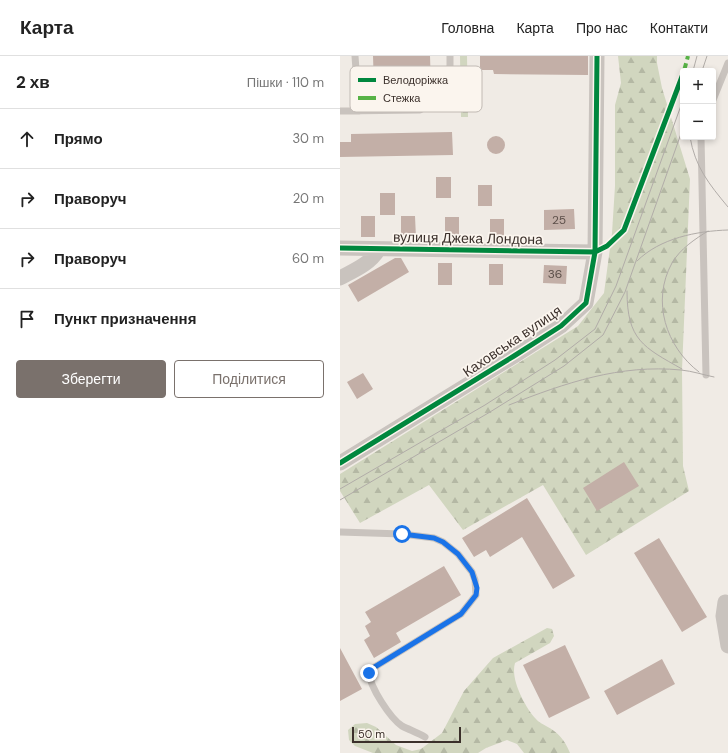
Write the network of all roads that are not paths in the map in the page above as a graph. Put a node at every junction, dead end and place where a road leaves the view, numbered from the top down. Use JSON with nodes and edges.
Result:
{"nodes":[{"id":1,"x":355,"y":56,"type":"edge"},
{"id":2,"x":597,"y":56,"type":"edge"},
{"id":3,"x":728,"y":63,"type":"edge"},
{"id":4,"x":356,"y":66,"type":"edge"},
{"id":5,"x":716,"y":93,"type":"edge"},
{"id":6,"x":701,"y":140,"type":"edge"},
{"id":7,"x":340,"y":248,"type":"edge"},
{"id":8,"x":379,"y":249,"type":"junction"},
{"id":9,"x":595,"y":252,"type":"junction"},
{"id":10,"x":340,"y":278,"type":"edge"},
{"id":11,"x":706,"y":375,"type":"dead end"},
{"id":12,"x":340,"y":463,"type":"edge"},
{"id":13,"x":340,"y":532,"type":"edge"},
{"id":14,"x":725,"y":602,"type":"dead end"},
{"id":15,"x":728,"y":646,"type":"edge"},
{"id":16,"x":425,"y":737,"type":"dead end"}],
"edges":[{"from":1,"to":4,"type":"lane"},
{"from":2,"to":9,"type":"street","name":"Каховська вулиця"},
{"from":3,"to":5,"type":"lane"},
{"from":6,"to":11,"type":"lane"},
{"from":7,"to":8,"type":"street","name":"вулиця Джека Лондона"},
{"from":8,"to":9,"type":"street","name":"вулиця Джека Лондона"},
{"from":8,"to":10,"type":"street","name":"вулиця Джека Лондона"},
{"from":9,"to":12,"type":"street","name":"Каховська вулиця"},
{"from":13,"to":16,"type":"lane"},
{"from":14,"to":15,"type":"street"}]}
